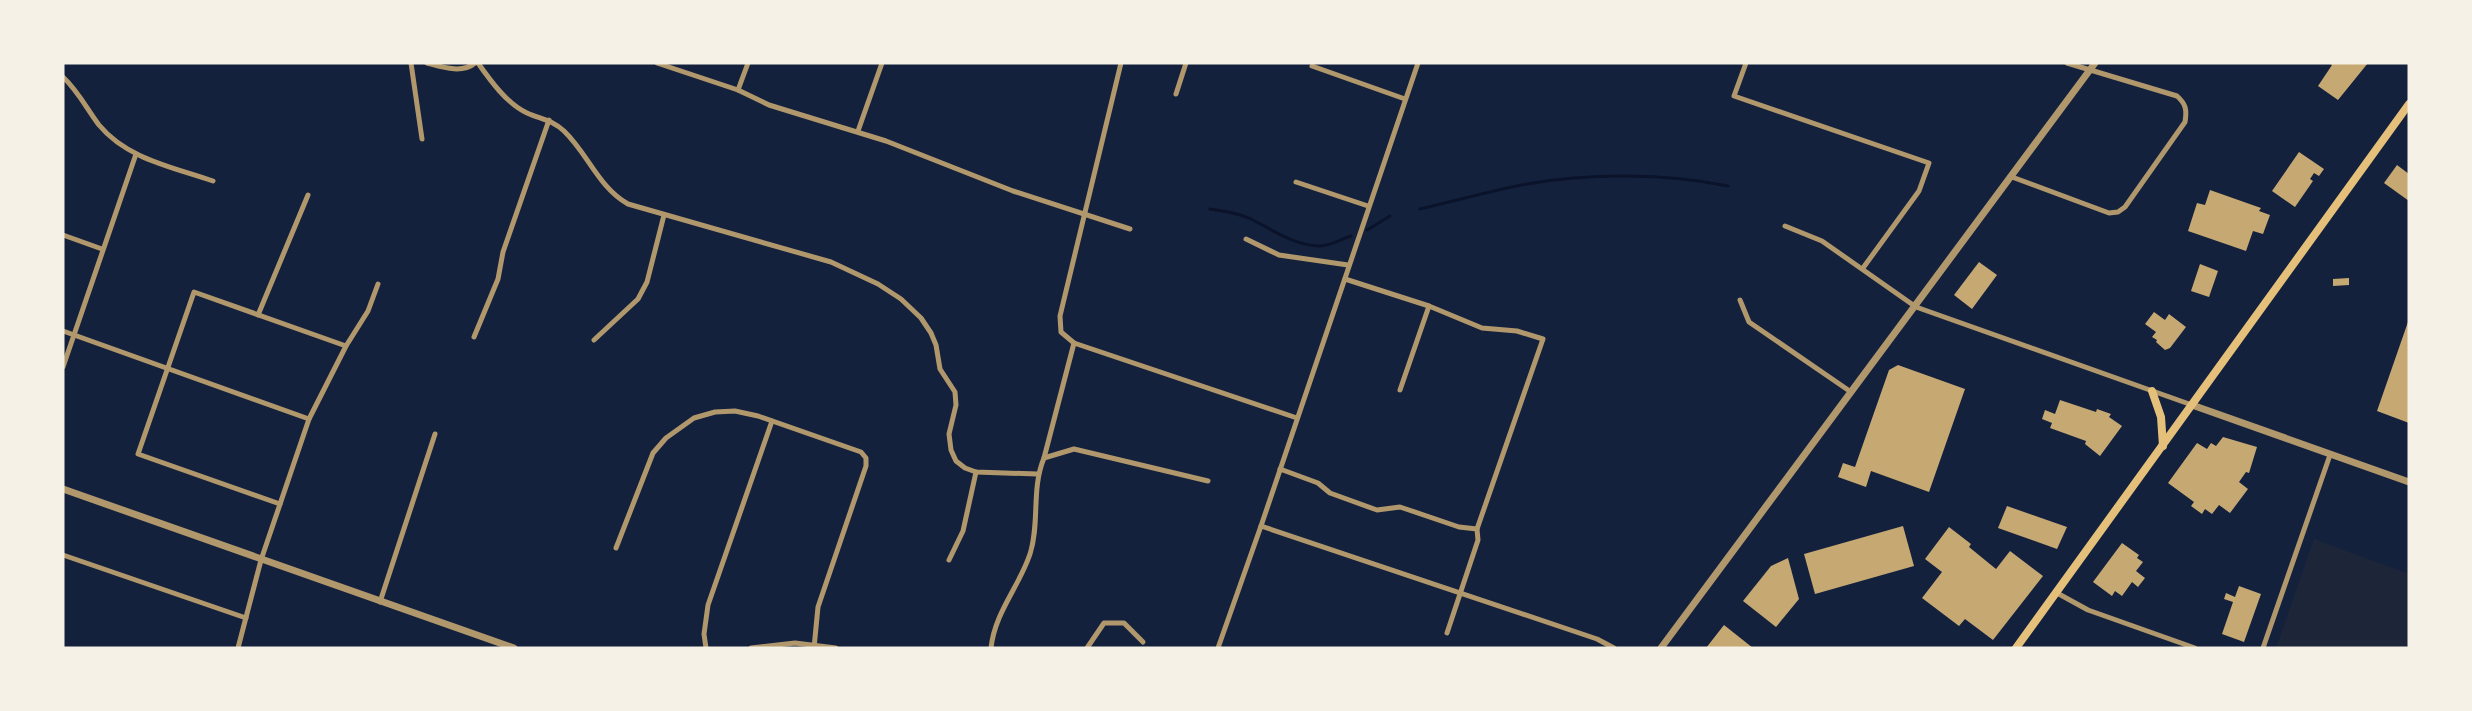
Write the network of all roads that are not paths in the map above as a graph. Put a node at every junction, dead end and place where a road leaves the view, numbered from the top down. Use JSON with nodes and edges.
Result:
{"nodes":[{"id":1,"x":411,"y":63,"type":"edge"},
{"id":2,"x":427,"y":63,"type":"edge"},
{"id":3,"x":477,"y":63,"type":"edge"},
{"id":4,"x":657,"y":63,"type":"edge"},
{"id":5,"x":748,"y":63,"type":"edge"},
{"id":6,"x":882,"y":63,"type":"edge"},
{"id":7,"x":1121,"y":63,"type":"edge"},
{"id":8,"x":1186,"y":63,"type":"edge"},
{"id":9,"x":1418,"y":63,"type":"edge"},
{"id":10,"x":1746,"y":63,"type":"edge"},
{"id":11,"x":2067,"y":63,"type":"edge"},
{"id":12,"x":2095,"y":63,"type":"edge"},
{"id":13,"x":1312,"y":66,"type":"dead end"},
{"id":14,"x":2090,"y":71,"type":"junction"},
{"id":15,"x":63,"y":78,"type":"edge"},
{"id":16,"x":738,"y":90,"type":"junction"},
{"id":17,"x":1176,"y":94,"type":"dead end"},
{"id":18,"x":1405,"y":99,"type":"junction"},
{"id":19,"x":2409,"y":104,"type":"edge"},
{"id":20,"x":549,"y":120,"type":"junction"},
{"id":21,"x":858,"y":131,"type":"junction"},
{"id":22,"x":422,"y":139,"type":"dead end"},
{"id":23,"x":136,"y":154,"type":"junction"},
{"id":24,"x":2012,"y":177,"type":"junction"},
{"id":25,"x":213,"y":181,"type":"dead end"},
{"id":26,"x":1296,"y":182,"type":"dead end"},
{"id":27,"x":308,"y":195,"type":"dead end"},
{"id":28,"x":1368,"y":206,"type":"junction"},
{"id":29,"x":1086,"y":213,"type":"junction"},
{"id":30,"x":664,"y":214,"type":"junction"},
{"id":31,"x":1785,"y":226,"type":"dead end"},
{"id":32,"x":1130,"y":229,"type":"dead end"},
{"id":33,"x":63,"y":235,"type":"edge"},
{"id":34,"x":1246,"y":239,"type":"dead end"},
{"id":35,"x":102,"y":249,"type":"junction"},
{"id":36,"x":1348,"y":265,"type":"junction"},
{"id":37,"x":1863,"y":268,"type":"junction"},
{"id":38,"x":1345,"y":279,"type":"junction"},
{"id":39,"x":378,"y":284,"type":"dead end"},
{"id":40,"x":1740,"y":300,"type":"dead end"},
{"id":41,"x":1429,"y":306,"type":"junction"},
{"id":42,"x":1916,"y":307,"type":"junction"},
{"id":43,"x":258,"y":315,"type":"junction"},
{"id":44,"x":63,"y":331,"type":"edge"},
{"id":45,"x":74,"y":335,"type":"junction"},
{"id":46,"x":474,"y":337,"type":"dead end"},
{"id":47,"x":594,"y":340,"type":"dead end"},
{"id":48,"x":1074,"y":343,"type":"junction"},
{"id":49,"x":346,"y":346,"type":"junction"},
{"id":50,"x":63,"y":367,"type":"edge"},
{"id":51,"x":167,"y":369,"type":"junction"},
{"id":52,"x":1400,"y":390,"type":"dead end"},
{"id":53,"x":2152,"y":391,"type":"junction"},
{"id":54,"x":1851,"y":392,"type":"junction"},
{"id":55,"x":2192,"y":405,"type":"junction"},
{"id":56,"x":1297,"y":418,"type":"junction"},
{"id":57,"x":309,"y":419,"type":"junction"},
{"id":58,"x":772,"y":421,"type":"junction"},
{"id":59,"x":435,"y":434,"type":"dead end"},
{"id":60,"x":2163,"y":446,"type":"junction"},
{"id":61,"x":2330,"y":455,"type":"junction"},
{"id":62,"x":1044,"y":458,"type":"junction"},
{"id":63,"x":1280,"y":469,"type":"junction"},
{"id":64,"x":976,"y":472,"type":"junction"},
{"id":65,"x":1037,"y":474,"type":"junction"},
{"id":66,"x":1208,"y":481,"type":"dead end"},
{"id":67,"x":2409,"y":482,"type":"edge"},
{"id":68,"x":63,"y":489,"type":"edge"},
{"id":69,"x":280,"y":504,"type":"junction"},
{"id":70,"x":1261,"y":526,"type":"junction"},
{"id":71,"x":1477,"y":529,"type":"junction"},
{"id":72,"x":616,"y":548,"type":"dead end"},
{"id":73,"x":63,"y":555,"type":"edge"},
{"id":74,"x":261,"y":560,"type":"junction"},
{"id":75,"x":949,"y":560,"type":"dead end"},
{"id":76,"x":1460,"y":593,"type":"junction"},
{"id":77,"x":2057,"y":593,"type":"junction"},
{"id":78,"x":380,"y":602,"type":"junction"},
{"id":79,"x":246,"y":618,"type":"junction"},
{"id":80,"x":1447,"y":633,"type":"dead end"},
{"id":81,"x":1143,"y":642,"type":"dead end"},
{"id":82,"x":814,"y":646,"type":"edge"},
{"id":83,"x":238,"y":648,"type":"edge"},
{"id":84,"x":514,"y":648,"type":"edge"},
{"id":85,"x":706,"y":648,"type":"edge"},
{"id":86,"x":751,"y":648,"type":"edge"},
{"id":87,"x":836,"y":648,"type":"edge"},
{"id":88,"x":992,"y":648,"type":"edge"},
{"id":89,"x":1087,"y":648,"type":"edge"},
{"id":90,"x":1218,"y":648,"type":"edge"},
{"id":91,"x":1614,"y":648,"type":"edge"},
{"id":92,"x":1661,"y":648,"type":"edge"},
{"id":93,"x":2016,"y":648,"type":"edge"},
{"id":94,"x":2195,"y":648,"type":"edge"},
{"id":95,"x":2263,"y":648,"type":"edge"}],
"edges":[{"from":1,"to":22,"type":"street"},
{"from":2,"to":3,"type":"street"},
{"from":3,"to":20,"type":"street"},
{"from":4,"to":16,"type":"street"},
{"from":5,"to":16,"type":"street"},
{"from":6,"to":21,"type":"street"},
{"from":7,"to":29,"type":"street"},
{"from":8,"to":17,"type":"street"},
{"from":9,"to":18,"type":"street"},
{"from":10,"to":37,"type":"street"},
{"from":11,"to":14,"type":"street"},
{"from":12,"to":14,"type":"street"},
{"from":13,"to":18,"type":"street"},
{"from":14,"to":24,"type":"street"},
{"from":14,"to":24,"type":"street"},
{"from":15,"to":23,"type":"street"},
{"from":16,"to":21,"type":"street"},
{"from":18,"to":28,"type":"street"},
{"from":19,"to":55,"type":"main road"},
{"from":20,"to":30,"type":"street"},
{"from":20,"to":46,"type":"street"},
{"from":21,"to":29,"type":"street"},
{"from":23,"to":25,"type":"street"},
{"from":23,"to":35,"type":"street"},
{"from":24,"to":42,"type":"street"},
{"from":26,"to":28,"type":"street"},
{"from":27,"to":43,"type":"street"},
{"from":28,"to":36,"type":"street"},
{"from":29,"to":32,"type":"street"},
{"from":29,"to":48,"type":"street"},
{"from":30,"to":47,"type":"street"},
{"from":30,"to":64,"type":"street"},
{"from":31,"to":37,"type":"street"},
{"from":33,"to":35,"type":"street"},
{"from":34,"to":36,"type":"street"},
{"from":35,"to":45,"type":"street"},
{"from":36,"to":38,"type":"street"},
{"from":37,"to":42,"type":"street"},
{"from":38,"to":41,"type":"street"},
{"from":38,"to":56,"type":"street"},
{"from":39,"to":49,"type":"street"},
{"from":40,"to":54,"type":"street"},
{"from":41,"to":52,"type":"street"},
{"from":41,"to":71,"type":"street"},
{"from":42,"to":53,"type":"street"},
{"from":42,"to":54,"type":"street"},
{"from":43,"to":49,"type":"street"},
{"from":43,"to":51,"type":"street"},
{"from":44,"to":45,"type":"street"},
{"from":45,"to":50,"type":"street"},
{"from":45,"to":51,"type":"street"},
{"from":48,"to":56,"type":"street"},
{"from":48,"to":62,"type":"street"},
{"from":49,"to":57,"type":"street"},
{"from":51,"to":57,"type":"street"},
{"from":51,"to":69,"type":"street"},
{"from":53,"to":55,"type":"street"},
{"from":53,"to":60,"type":"main road"},
{"from":54,"to":92,"type":"street"},
{"from":55,"to":60,"type":"main road"},
{"from":55,"to":61,"type":"street"},
{"from":56,"to":63,"type":"street"},
{"from":57,"to":69,"type":"street"},
{"from":58,"to":72,"type":"street"},
{"from":58,"to":82,"type":"street"},
{"from":58,"to":85,"type":"street"},
{"from":59,"to":78,"type":"street"},
{"from":60,"to":77,"type":"main road"},
{"from":61,"to":67,"type":"street"},
{"from":61,"to":95,"type":"street"},
{"from":62,"to":65,"type":"street"},
{"from":62,"to":66,"type":"street"},
{"from":63,"to":70,"type":"street"},
{"from":63,"to":71,"type":"street"},
{"from":64,"to":65,"type":"street"},
{"from":64,"to":75,"type":"street"},
{"from":65,"to":88,"type":"street"},
{"from":68,"to":74,"type":"street"},
{"from":69,"to":74,"type":"street"},
{"from":70,"to":76,"type":"street"},
{"from":70,"to":90,"type":"street"},
{"from":71,"to":76,"type":"street"},
{"from":73,"to":79,"type":"street"},
{"from":74,"to":78,"type":"street"},
{"from":74,"to":79,"type":"street"},
{"from":76,"to":80,"type":"street"},
{"from":76,"to":91,"type":"street"},
{"from":77,"to":93,"type":"main road"},
{"from":77,"to":94,"type":"street"},
{"from":78,"to":84,"type":"street"},
{"from":79,"to":83,"type":"street"},
{"from":81,"to":89,"type":"street"},
{"from":82,"to":86,"type":"street"},
{"from":82,"to":87,"type":"street"}]}
